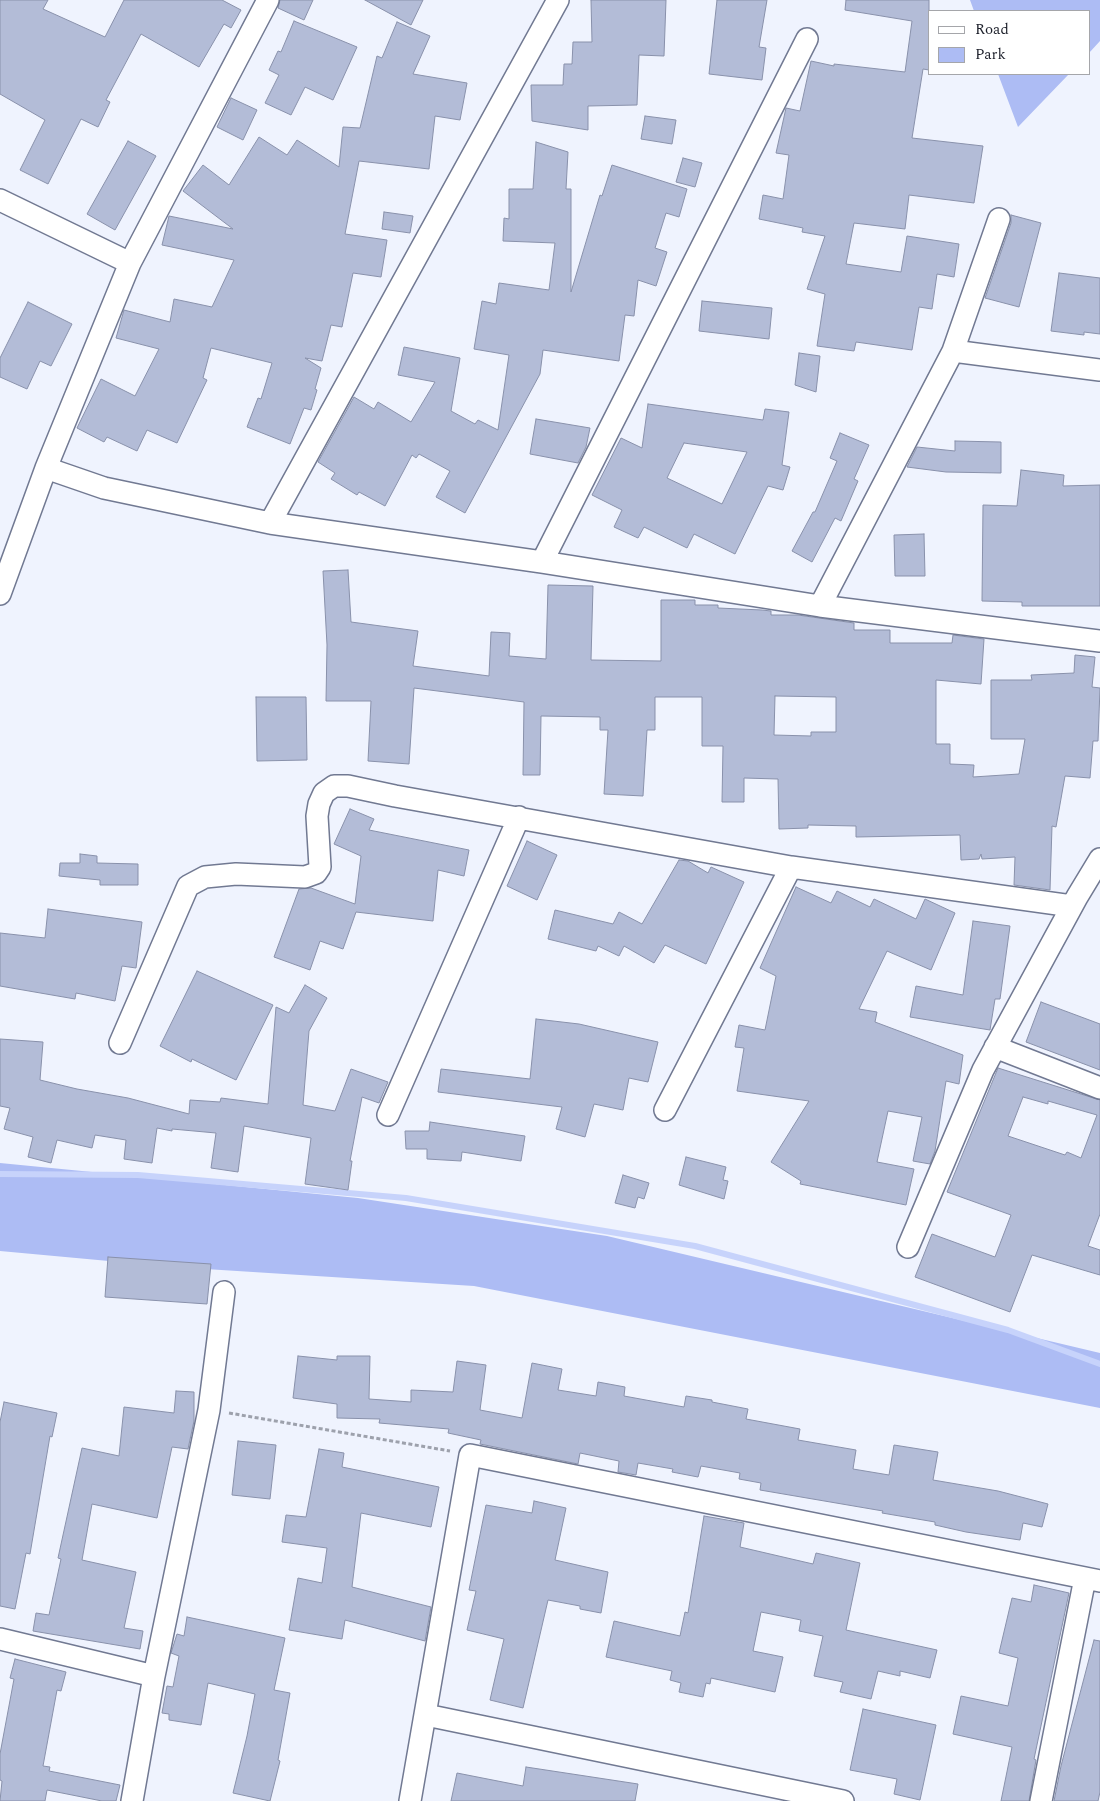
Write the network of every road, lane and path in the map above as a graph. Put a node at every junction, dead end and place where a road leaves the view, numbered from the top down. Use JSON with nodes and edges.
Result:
{"nodes":[{"id":1,"x":268,"y":0,"type":"edge"},
{"id":2,"x":558,"y":0,"type":"edge"},
{"id":3,"x":807,"y":39,"type":"dead end"},
{"id":4,"x":0,"y":200,"type":"edge"},
{"id":5,"x":998,"y":220,"type":"dead end"},
{"id":6,"x":130,"y":263,"type":"junction"},
{"id":7,"x":953,"y":350,"type":"junction"},
{"id":8,"x":1100,"y":370,"type":"edge"},
{"id":9,"x":46,"y":468,"type":"junction"},
{"id":10,"x":270,"y":523,"type":"junction"},
{"id":11,"x":542,"y":562,"type":"junction"},
{"id":12,"x":0,"y":594,"type":"edge"},
{"id":13,"x":820,"y":606,"type":"junction"},
{"id":14,"x":1100,"y":641,"type":"edge"},
{"id":15,"x":519,"y":817,"type":"junction"},
{"id":16,"x":1100,"y":859,"type":"edge"},
{"id":17,"x":792,"y":867,"type":"junction"},
{"id":18,"x":1072,"y":906,"type":"junction"},
{"id":19,"x":120,"y":1043,"type":"dead end"},
{"id":20,"x":995,"y":1047,"type":"junction"},
{"id":21,"x":1100,"y":1088,"type":"edge"},
{"id":22,"x":665,"y":1110,"type":"dead end"},
{"id":23,"x":388,"y":1115,"type":"dead end"},
{"id":24,"x":908,"y":1247,"type":"dead end"},
{"id":25,"x":224,"y":1292,"type":"dead end"},
{"id":26,"x":209,"y":1410,"type":"junction"},
{"id":27,"x":470,"y":1455,"type":"junction"},
{"id":28,"x":1092,"y":1580,"type":"edge"},
{"id":29,"x":0,"y":1639,"type":"edge"},
{"id":30,"x":154,"y":1676,"type":"junction"},
{"id":31,"x":426,"y":1715,"type":"junction"},
{"id":32,"x":132,"y":1801,"type":"edge"},
{"id":33,"x":410,"y":1801,"type":"edge"},
{"id":34,"x":843,"y":1801,"type":"edge"},
{"id":35,"x":1041,"y":1801,"type":"edge"}],
"edges":[{"from":1,"to":6,"type":"street"},
{"from":2,"to":10,"type":"street"},
{"from":3,"to":11,"type":"street"},
{"from":4,"to":6,"type":"street"},
{"from":5,"to":7,"type":"street"},
{"from":6,"to":9,"type":"street"},
{"from":7,"to":8,"type":"street"},
{"from":7,"to":13,"type":"street"},
{"from":9,"to":10,"type":"street"},
{"from":9,"to":12,"type":"street"},
{"from":10,"to":11,"type":"street"},
{"from":11,"to":13,"type":"street"},
{"from":13,"to":14,"type":"street"},
{"from":15,"to":17,"type":"street"},
{"from":15,"to":19,"type":"street"},
{"from":15,"to":23,"type":"street"},
{"from":16,"to":18,"type":"street"},
{"from":17,"to":18,"type":"street"},
{"from":17,"to":22,"type":"street"},
{"from":18,"to":20,"type":"street"},
{"from":20,"to":21,"type":"street"},
{"from":20,"to":24,"type":"street"},
{"from":25,"to":26,"type":"street"},
{"from":26,"to":27,"type":"path"},
{"from":26,"to":30,"type":"street"},
{"from":27,"to":28,"type":"street"},
{"from":27,"to":31,"type":"street"},
{"from":28,"to":35,"type":"street"},
{"from":29,"to":30,"type":"street"},
{"from":30,"to":32,"type":"street"},
{"from":31,"to":33,"type":"street"},
{"from":31,"to":34,"type":"street"}]}
